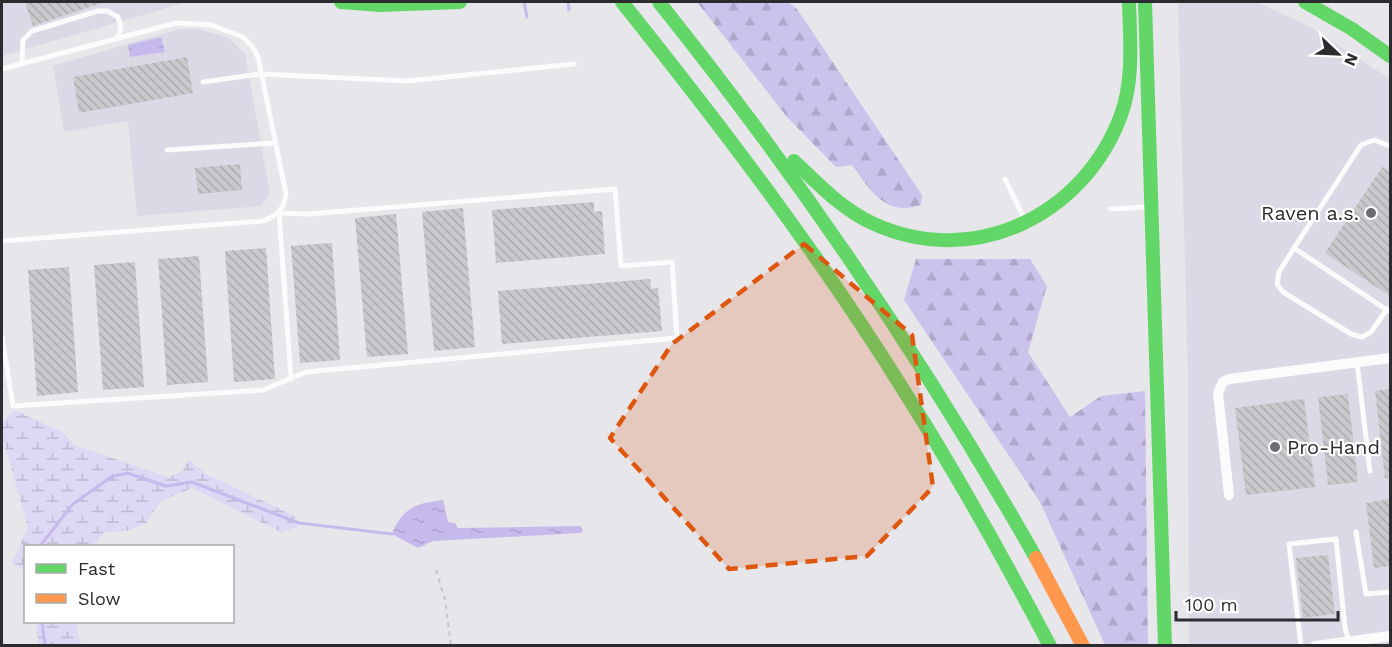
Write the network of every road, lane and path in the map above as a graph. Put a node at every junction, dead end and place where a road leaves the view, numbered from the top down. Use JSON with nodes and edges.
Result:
{"nodes":[{"id":1,"x":340,"y":2,"type":"edge"},
{"id":2,"x":460,"y":2,"type":"edge"},
{"id":3,"x":622,"y":2,"type":"edge"},
{"id":4,"x":659,"y":2,"type":"edge"},
{"id":5,"x":1129,"y":2,"type":"edge"},
{"id":6,"x":1145,"y":2,"type":"edge"},
{"id":7,"x":1305,"y":2,"type":"edge"},
{"id":8,"x":117,"y":38,"type":"junction"},
{"id":9,"x":1390,"y":56,"type":"edge"},
{"id":10,"x":22,"y":63,"type":"junction"},
{"id":11,"x":574,"y":64,"type":"dead end"},
{"id":12,"x":2,"y":69,"type":"edge"},
{"id":13,"x":260,"y":74,"type":"junction"},
{"id":14,"x":203,"y":82,"type":"dead end"},
{"id":15,"x":747,"y":112,"type":"junction"},
{"id":16,"x":275,"y":143,"type":"junction"},
{"id":17,"x":1390,"y":146,"type":"edge"},
{"id":18,"x":167,"y":150,"type":"dead end"},
{"id":19,"x":1005,"y":179,"type":"dead end"},
{"id":20,"x":1151,"y":207,"type":"junction"},
{"id":21,"x":1110,"y":209,"type":"dead end"},
{"id":22,"x":279,"y":213,"type":"junction"},
{"id":23,"x":1028,"y":224,"type":"junction"},
{"id":24,"x":2,"y":242,"type":"edge"},
{"id":25,"x":1294,"y":248,"type":"junction"},
{"id":26,"x":1388,"y":310,"type":"edge"},
{"id":27,"x":2,"y":337,"type":"edge"},
{"id":28,"x":1390,"y":358,"type":"edge"},
{"id":29,"x":1357,"y":362,"type":"junction"},
{"id":30,"x":291,"y":379,"type":"junction"},
{"id":31,"x":1370,"y":471,"type":"dead end"},
{"id":32,"x":1228,"y":495,"type":"dead end"},
{"id":33,"x":1356,"y":532,"type":"dead end"},
{"id":34,"x":436,"y":570,"type":"dead end"},
{"id":35,"x":1390,"y":592,"type":"edge"},
{"id":36,"x":1390,"y":636,"type":"edge"},
{"id":37,"x":1349,"y":643,"type":"edge"},
{"id":38,"x":451,"y":645,"type":"edge"},
{"id":39,"x":1050,"y":645,"type":"edge"},
{"id":40,"x":1083,"y":645,"type":"edge"},
{"id":41,"x":1165,"y":645,"type":"edge"},
{"id":42,"x":1301,"y":645,"type":"edge"},
{"id":43,"x":1315,"y":645,"type":"edge"}],
"edges":[{"from":1,"to":2,"type":"main road"},
{"from":3,"to":39,"type":"main road"},
{"from":4,"to":15,"type":"main road"},
{"from":5,"to":23,"type":"main road"},
{"from":6,"to":20,"type":"main road"},
{"from":7,"to":9,"type":"main road"},
{"from":8,"to":10,"type":"lane"},
{"from":8,"to":10,"type":"lane"},
{"from":8,"to":13,"type":"lane"},
{"from":10,"to":12,"type":"lane"},
{"from":11,"to":13,"type":"lane"},
{"from":13,"to":14,"type":"lane"},
{"from":13,"to":16,"type":"lane"},
{"from":15,"to":23,"type":"main road"},
{"from":15,"to":40,"type":"main road"},
{"from":16,"to":18,"type":"lane"},
{"from":16,"to":22,"type":"lane"},
{"from":17,"to":25,"type":"lane"},
{"from":19,"to":23,"type":"lane"},
{"from":20,"to":21,"type":"lane"},
{"from":20,"to":41,"type":"main road"},
{"from":22,"to":24,"type":"lane"},
{"from":22,"to":30,"type":"lane"},
{"from":22,"to":30,"type":"lane"},
{"from":25,"to":26,"type":"lane"},
{"from":25,"to":26,"type":"lane"},
{"from":27,"to":30,"type":"lane"},
{"from":28,"to":29,"type":"street"},
{"from":29,"to":31,"type":"lane"},
{"from":29,"to":32,"type":"street"},
{"from":33,"to":35,"type":"lane"},
{"from":34,"to":38,"type":"path"},
{"from":36,"to":37,"type":"street"},
{"from":37,"to":42,"type":"lane"},
{"from":37,"to":43,"type":"street"}]}
